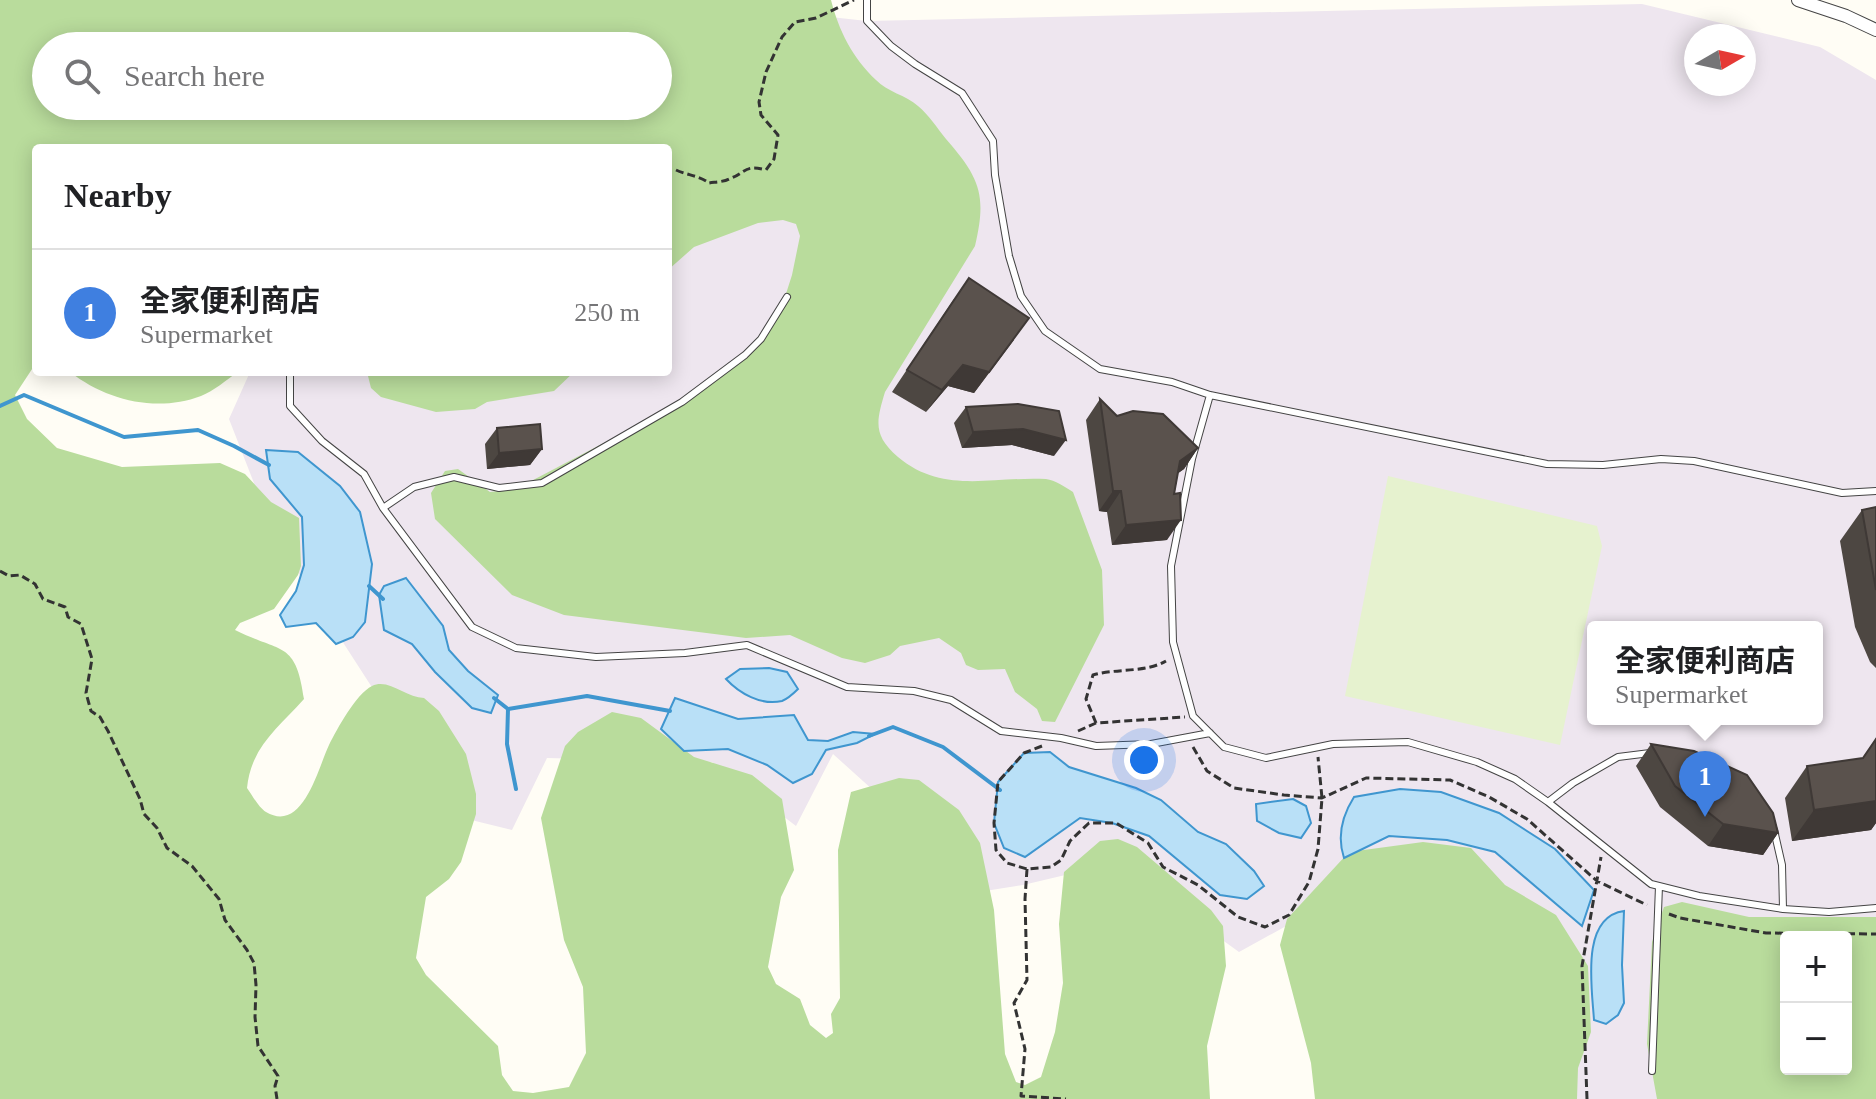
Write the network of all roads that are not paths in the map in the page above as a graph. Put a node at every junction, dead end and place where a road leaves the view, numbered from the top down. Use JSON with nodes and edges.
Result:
{"nodes":[{"id":1,"x":867,"y":0,"type":"edge"},
{"id":2,"x":1798,"y":0,"type":"edge"},
{"id":3,"x":1876,"y":30,"type":"edge"},
{"id":4,"x":787,"y":297,"type":"dead end"},
{"id":5,"x":290,"y":376,"type":"edge"},
{"id":6,"x":1210,"y":395,"type":"junction"},
{"id":7,"x":1876,"y":491,"type":"edge"},
{"id":8,"x":383,"y":508,"type":"junction"},
{"id":9,"x":1210,"y":733,"type":"junction"},
{"id":10,"x":1666,"y":755,"type":"edge"},
{"id":11,"x":1548,"y":802,"type":"junction"},
{"id":12,"x":1772,"y":821,"type":"edge"},
{"id":13,"x":1659,"y":886,"type":"junction"},
{"id":14,"x":1876,"y":908,"type":"edge"},
{"id":15,"x":1783,"y":909,"type":"junction"},
{"id":16,"x":1652,"y":1071,"type":"dead end"}],
"edges":[{"from":1,"to":6,"type":"lane"},
{"from":2,"to":3,"type":"street"},
{"from":4,"to":8,"type":"lane"},
{"from":5,"to":8,"type":"lane"},
{"from":6,"to":7,"type":"lane"},
{"from":6,"to":9,"type":"lane"},
{"from":8,"to":9,"type":"lane"},
{"from":9,"to":11,"type":"lane"},
{"from":10,"to":11,"type":"lane"},
{"from":11,"to":13,"type":"lane"},
{"from":12,"to":15,"type":"lane"},
{"from":13,"to":15,"type":"lane"},
{"from":13,"to":16,"type":"lane"},
{"from":14,"to":15,"type":"lane"}]}
